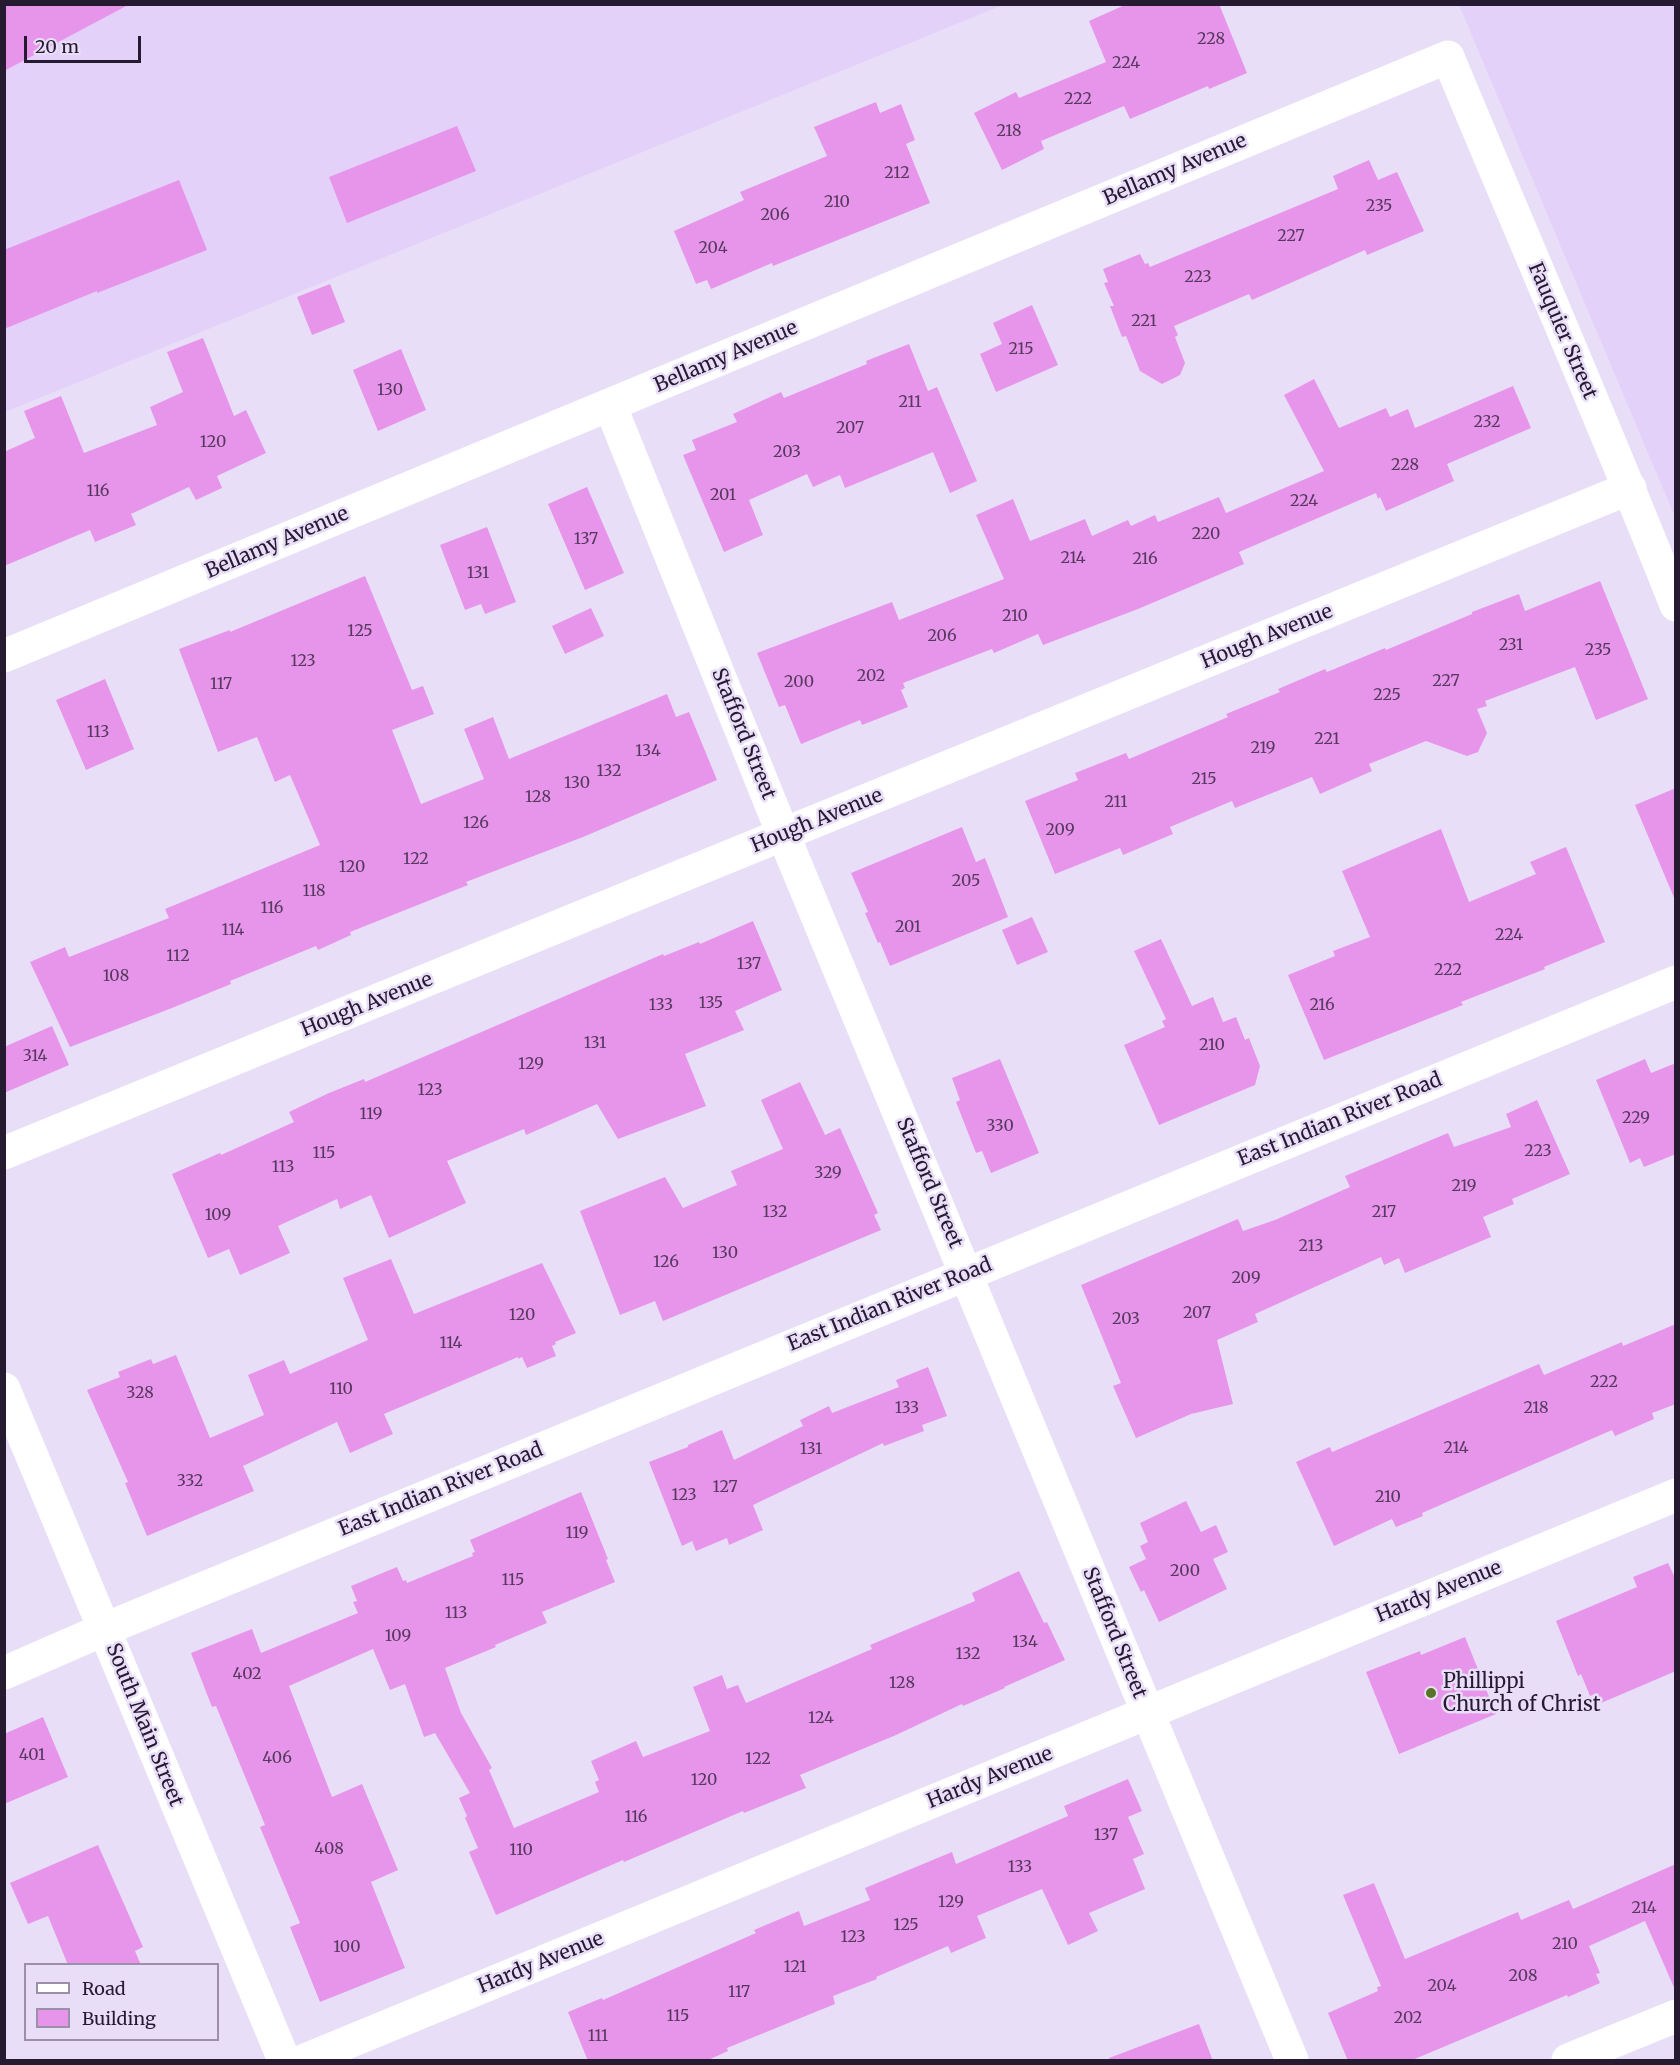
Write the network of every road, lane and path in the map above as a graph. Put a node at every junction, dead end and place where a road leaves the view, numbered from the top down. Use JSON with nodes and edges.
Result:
{"nodes":[{"id":1,"x":1448,"y":57,"type":"joint"},
{"id":2,"x":610,"y":405,"type":"junction"},
{"id":3,"x":1630,"y":489,"type":"junction"},
{"id":4,"x":1676,"y":605,"type":"edge"},
{"id":5,"x":4,"y":656,"type":"edge"},
{"id":6,"x":783,"y":834,"type":"junction"},
{"id":7,"x":1676,"y":982,"type":"edge"},
{"id":8,"x":4,"y":1153,"type":"edge"},
{"id":9,"x":966,"y":1274,"type":"junction"},
{"id":10,"x":4,"y":1389,"type":"edge"},
{"id":11,"x":1676,"y":1495,"type":"edge"},
{"id":12,"x":105,"y":1629,"type":"junction"},
{"id":13,"x":4,"y":1673,"type":"edge"},
{"id":14,"x":1147,"y":1713,"type":"junction"},
{"id":15,"x":1676,"y":2016,"type":"edge"},
{"id":16,"x":284,"y":2061,"type":"edge"},
{"id":17,"x":305,"y":2061,"type":"edge"},
{"id":18,"x":1292,"y":2061,"type":"edge"},
{"id":19,"x":1568,"y":2061,"type":"edge"}],
"edges":[{"from":1,"to":2,"type":"street","name":"Bellamy Avenue"},
{"from":1,"to":3,"type":"street","name":"Fauquier Street"},
{"from":2,"to":5,"type":"street","name":"Bellamy Avenue"},
{"from":2,"to":6,"type":"street","name":"Stafford Street"},
{"from":3,"to":4,"type":"street","name":"Fauquier Street"},
{"from":3,"to":6,"type":"street","name":"Hough Avenue"},
{"from":6,"to":8,"type":"street","name":"Hough Avenue"},
{"from":6,"to":9,"type":"street","name":"Stafford Street"},
{"from":7,"to":9,"type":"street","name":"East Indian River Road"},
{"from":9,"to":12,"type":"street","name":"East Indian River Road"},
{"from":9,"to":14,"type":"street","name":"Stafford Street"},
{"from":10,"to":12,"type":"street","name":"South Main Street"},
{"from":11,"to":14,"type":"street","name":"Hardy Avenue"},
{"from":12,"to":13,"type":"street","name":"East Indian River Road"},
{"from":12,"to":16,"type":"street","name":"South Main Street"},
{"from":14,"to":17,"type":"street","name":"Hardy Avenue"},
{"from":14,"to":18,"type":"street","name":"Stafford Street"},
{"from":15,"to":19,"type":"street"}]}
